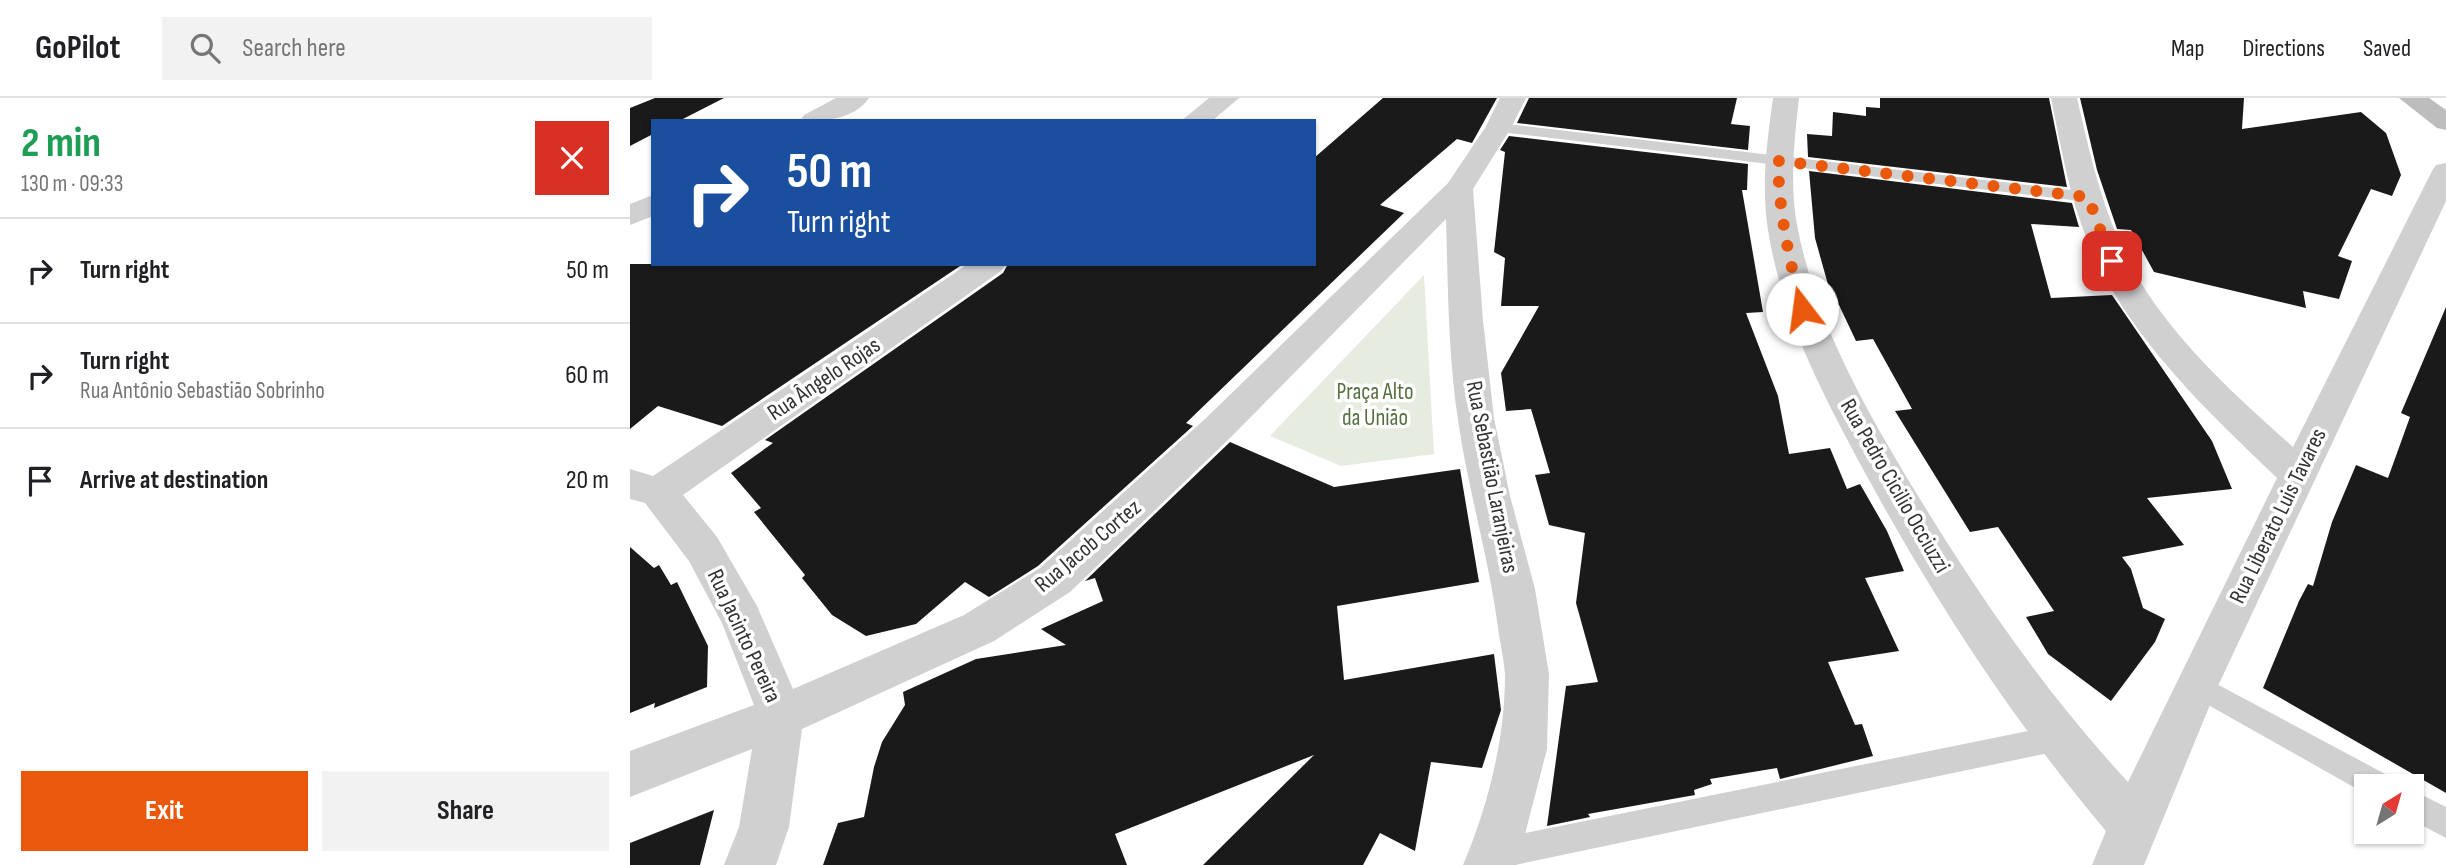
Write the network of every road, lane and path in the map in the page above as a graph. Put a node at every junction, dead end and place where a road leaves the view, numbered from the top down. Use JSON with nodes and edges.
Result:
{"nodes":[{"id":1,"x":1226,"y":98,"type":"edge"},
{"id":2,"x":1786,"y":98,"type":"edge"},
{"id":3,"x":2064,"y":98,"type":"edge"},
{"id":4,"x":2412,"y":98,"type":"edge"},
{"id":5,"x":853,"y":99,"type":"edge"},
{"id":6,"x":1505,"y":113,"type":"edge"},
{"id":7,"x":817,"y":119,"type":"edge"},
{"id":8,"x":1197,"y":119,"type":"edge"},
{"id":9,"x":2446,"y":122,"type":"edge"},
{"id":10,"x":1778,"y":161,"type":"junction"},
{"id":11,"x":2446,"y":171,"type":"edge"},
{"id":12,"x":1459,"y":189,"type":"junction"},
{"id":13,"x":2088,"y":197,"type":"junction"},
{"id":14,"x":651,"y":205,"type":"edge"},
{"id":15,"x":630,"y":216,"type":"edge"},
{"id":16,"x":987,"y":266,"type":"edge"},
{"id":17,"x":2298,"y":474,"type":"junction"},
{"id":18,"x":644,"y":488,"type":"edge"},
{"id":19,"x":2196,"y":685,"type":"junction"},
{"id":20,"x":781,"y":716,"type":"junction"},
{"id":21,"x":2058,"y":738,"type":"junction"},
{"id":22,"x":630,"y":774,"type":"edge"},
{"id":23,"x":2357,"y":774,"type":"edge"},
{"id":24,"x":2424,"y":811,"type":"edge"},
{"id":25,"x":2446,"y":823,"type":"edge"},
{"id":26,"x":2133,"y":825,"type":"junction"},
{"id":27,"x":1493,"y":860,"type":"edge"},
{"id":28,"x":750,"y":865,"type":"edge"},
{"id":29,"x":2118,"y":865,"type":"edge"}],
"edges":[{"from":1,"to":8,"type":"street"},
{"from":2,"to":10,"type":"street","name":"Rua Pedro Cicilio Occiuzzi"},
{"from":3,"to":13,"type":"street"},
{"from":4,"to":9,"type":"main road"},
{"from":5,"to":7,"type":"street"},
{"from":6,"to":10,"type":"lane"},
{"from":6,"to":12,"type":"street"},
{"from":10,"to":13,"type":"lane"},
{"from":10,"to":21,"type":"street","name":"Rua Pedro Cicilio Occiuzzi"},
{"from":11,"to":17,"type":"street","name":"Rua Liberato Luis Tavares"},
{"from":12,"to":20,"type":"street","name":"Rua Jacob Cortez"},
{"from":12,"to":27,"type":"street","name":"Rua Sebastião Laranjeiras"},
{"from":13,"to":17,"type":"street"},
{"from":14,"to":15,"type":"street"},
{"from":16,"to":18,"type":"street","name":"Rua Ângelo Rojas"},
{"from":17,"to":19,"type":"street","name":"Rua Liberato Luis Tavares"},
{"from":18,"to":20,"type":"street","name":"Rua Jacinto Pereira"},
{"from":19,"to":23,"type":"lane"},
{"from":19,"to":26,"type":"street","name":"Rua Liberato Luis Tavares"},
{"from":20,"to":22,"type":"street","name":"Rua Jacob Cortez"},
{"from":20,"to":28,"type":"street","name":"Rua Jacinto Pereira"},
{"from":21,"to":26,"type":"street","name":"Rua Pedro Cicilio Occiuzzi"},
{"from":21,"to":27,"type":"lane"},
{"from":24,"to":25,"type":"lane"},
{"from":26,"to":29,"type":"street","name":"Rua Liberato Luis Tavares"}]}
